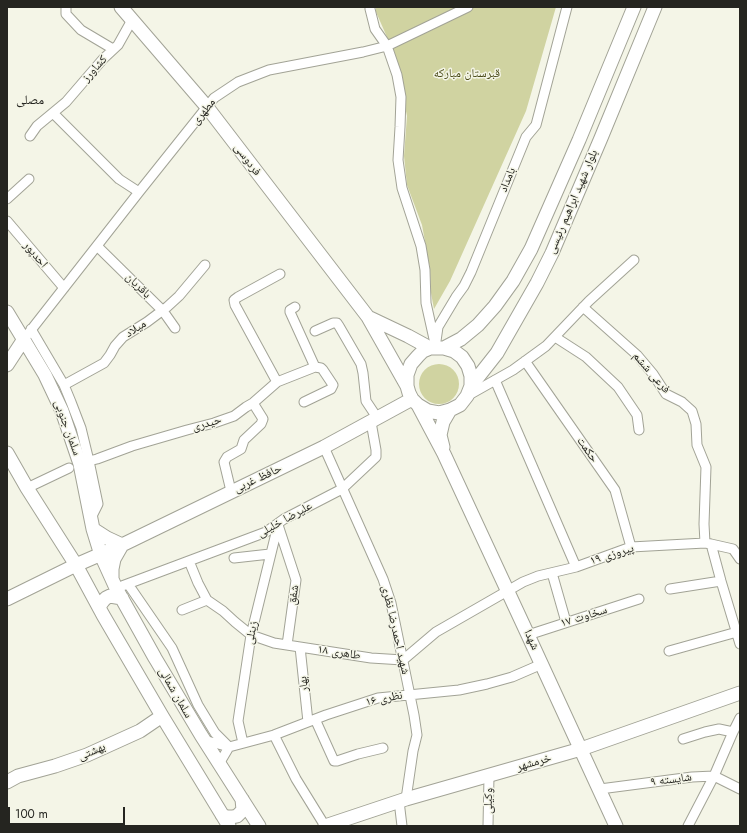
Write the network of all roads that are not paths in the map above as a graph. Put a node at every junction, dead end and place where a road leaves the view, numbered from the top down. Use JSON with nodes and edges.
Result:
{"nodes":[{"id":1,"x":66,"y":7,"type":"edge"},
{"id":2,"x":121,"y":7,"type":"edge"},
{"id":3,"x":370,"y":7,"type":"edge"},
{"id":4,"x":468,"y":7,"type":"edge"},
{"id":5,"x":567,"y":7,"type":"edge"},
{"id":6,"x":634,"y":7,"type":"edge"},
{"id":7,"x":655,"y":7,"type":"edge"},
{"id":8,"x":132,"y":20,"type":"junction"},
{"id":9,"x":387,"y":46,"type":"junction"},
{"id":10,"x":113,"y":49,"type":"junction"},
{"id":11,"x":207,"y":107,"type":"junction"},
{"id":12,"x":53,"y":113,"type":"junction"},
{"id":13,"x":30,"y":136,"type":"dead end"},
{"id":14,"x":29,"y":179,"type":"dead end"},
{"id":15,"x":139,"y":192,"type":"junction"},
{"id":16,"x":7,"y":199,"type":"edge"},
{"id":17,"x":7,"y":221,"type":"edge"},
{"id":18,"x":98,"y":246,"type":"junction"},
{"id":19,"x":634,"y":260,"type":"dead end"},
{"id":20,"x":204,"y":265,"type":"dead end"},
{"id":21,"x":280,"y":274,"type":"dead end"},
{"id":22,"x":64,"y":288,"type":"junction"},
{"id":23,"x":295,"y":307,"type":"dead end"},
{"id":24,"x":583,"y":307,"type":"junction"},
{"id":25,"x":163,"y":311,"type":"junction"},
{"id":26,"x":7,"y":312,"type":"edge"},
{"id":27,"x":368,"y":317,"type":"junction"},
{"id":28,"x":175,"y":328,"type":"dead end"},
{"id":29,"x":315,"y":331,"type":"dead end"},
{"id":30,"x":28,"y":334,"type":"junction"},
{"id":31,"x":555,"y":337,"type":"junction"},
{"id":32,"x":436,"y":348,"type":"junction"},
{"id":33,"x":7,"y":349,"type":"edge"},
{"id":34,"x":525,"y":361,"type":"junction"},
{"id":35,"x":7,"y":365,"type":"edge"},
{"id":36,"x":315,"y":367,"type":"junction"},
{"id":37,"x":495,"y":380,"type":"junction"},
{"id":38,"x":277,"y":382,"type":"junction"},
{"id":39,"x":64,"y":385,"type":"junction"},
{"id":40,"x":407,"y":386,"type":"junction"},
{"id":41,"x":469,"y":391,"type":"junction"},
{"id":42,"x":304,"y":402,"type":"dead end"},
{"id":43,"x":415,"y":402,"type":"junction"},
{"id":44,"x":253,"y":403,"type":"junction"},
{"id":45,"x":450,"y":410,"type":"junction"},
{"id":46,"x":374,"y":420,"type":"junction"},
{"id":47,"x":639,"y":430,"type":"dead end"},
{"id":48,"x":324,"y":447,"type":"junction"},
{"id":49,"x":7,"y":453,"type":"edge"},
{"id":50,"x":444,"y":454,"type":"junction"},
{"id":51,"x":90,"y":461,"type":"junction"},
{"id":52,"x":69,"y":468,"type":"dead end"},
{"id":53,"x":27,"y":488,"type":"junction"},
{"id":54,"x":342,"y":489,"type":"junction"},
{"id":55,"x":231,"y":491,"type":"junction"},
{"id":56,"x":92,"y":523,"type":"junction"},
{"id":57,"x":278,"y":525,"type":"junction"},
{"id":58,"x":708,"y":544,"type":"junction"},
{"id":59,"x":122,"y":545,"type":"junction"},
{"id":60,"x":631,"y":547,"type":"junction"},
{"id":61,"x":270,"y":554,"type":"junction"},
{"id":62,"x":101,"y":555,"type":"junction"},
{"id":63,"x":234,"y":558,"type":"dead end"},
{"id":64,"x":740,"y":559,"type":"edge"},
{"id":65,"x":189,"y":561,"type":"junction"},
{"id":66,"x":76,"y":565,"type":"junction"},
{"id":67,"x":576,"y":567,"type":"junction"},
{"id":68,"x":552,"y":573,"type":"junction"},
{"id":69,"x":721,"y":581,"type":"junction"},
{"id":70,"x":119,"y":587,"type":"junction"},
{"id":71,"x":670,"y":589,"type":"dead end"},
{"id":72,"x":507,"y":591,"type":"junction"},
{"id":73,"x":7,"y":599,"type":"edge"},
{"id":74,"x":639,"y":599,"type":"dead end"},
{"id":75,"x":208,"y":600,"type":"junction"},
{"id":76,"x":100,"y":609,"type":"junction"},
{"id":77,"x":182,"y":610,"type":"dead end"},
{"id":78,"x":566,"y":622,"type":"junction"},
{"id":79,"x":737,"y":632,"type":"junction"},
{"id":80,"x":251,"y":635,"type":"junction"},
{"id":81,"x":528,"y":635,"type":"junction"},
{"id":82,"x":740,"y":644,"type":"edge"},
{"id":83,"x":287,"y":645,"type":"junction"},
{"id":84,"x":300,"y":647,"type":"junction"},
{"id":85,"x":669,"y":651,"type":"dead end"},
{"id":86,"x":403,"y":660,"type":"junction"},
{"id":87,"x":542,"y":664,"type":"junction"},
{"id":88,"x":740,"y":693,"type":"edge"},
{"id":89,"x":410,"y":695,"type":"junction"},
{"id":90,"x":162,"y":716,"type":"junction"},
{"id":91,"x":740,"y":718,"type":"edge"},
{"id":92,"x":311,"y":720,"type":"junction"},
{"id":93,"x":733,"y":732,"type":"junction"},
{"id":94,"x":274,"y":735,"type":"junction"},
{"id":95,"x":683,"y":739,"type":"dead end"},
{"id":96,"x":204,"y":740,"type":"junction"},
{"id":97,"x":243,"y":743,"type":"junction"},
{"id":98,"x":229,"y":747,"type":"junction"},
{"id":99,"x":383,"y":748,"type":"dead end"},
{"id":100,"x":581,"y":750,"type":"junction"},
{"id":101,"x":219,"y":764,"type":"junction"},
{"id":102,"x":489,"y":776,"type":"junction"},
{"id":103,"x":714,"y":776,"type":"junction"},
{"id":104,"x":11,"y":778,"type":"edge"},
{"id":105,"x":600,"y":789,"type":"junction"},
{"id":106,"x":740,"y":789,"type":"edge"},
{"id":107,"x":242,"y":799,"type":"junction"},
{"id":108,"x":402,"y":800,"type":"junction"},
{"id":109,"x":225,"y":820,"type":"edge"},
{"id":110,"x":259,"y":826,"type":"edge"},
{"id":111,"x":325,"y":826,"type":"edge"},
{"id":112,"x":402,"y":826,"type":"edge"},
{"id":113,"x":488,"y":826,"type":"edge"},
{"id":114,"x":616,"y":826,"type":"edge"},
{"id":115,"x":688,"y":826,"type":"edge"}],
"edges":[{"from":1,"to":10,"type":"street"},
{"from":2,"to":8,"type":"main road","name":"فردوسی"},
{"from":3,"to":9,"type":"street"},
{"from":4,"to":9,"type":"street","name":"مطهری"},
{"from":5,"to":32,"type":"street","name":"بامداد"},
{"from":6,"to":32,"type":"main road","name":"بلوار شهید ابراهیم رئیسی"},
{"from":7,"to":41,"type":"main road","name":"بلوار شهید ابراهیم رئیسی"},
{"from":8,"to":10,"type":"street","name":"کشاورز"},
{"from":8,"to":11,"type":"main road","name":"فردوسی"},
{"from":9,"to":11,"type":"street","name":"مطهری"},
{"from":9,"to":32,"type":"street"},
{"from":10,"to":12,"type":"street","name":"کشاورز"},
{"from":11,"to":15,"type":"street","name":"مطهری"},
{"from":11,"to":27,"type":"main road","name":"فردوسی"},
{"from":12,"to":13,"type":"street","name":"کشاورز"},
{"from":12,"to":15,"type":"street"},
{"from":14,"to":16,"type":"street"},
{"from":15,"to":18,"type":"street","name":"مطهری"},
{"from":17,"to":22,"type":"street","name":"احدپور"},
{"from":18,"to":22,"type":"street","name":"مطهری"},
{"from":18,"to":25,"type":"street","name":"باقریان"},
{"from":19,"to":24,"type":"street"},
{"from":20,"to":25,"type":"street","name":"میلاد"},
{"from":21,"to":38,"type":"street"},
{"from":22,"to":30,"type":"street","name":"مطهری"},
{"from":23,"to":36,"type":"street"},
{"from":24,"to":31,"type":"street"},
{"from":24,"to":58,"type":"street","name":"فرعی ششم"},
{"from":25,"to":28,"type":"street","name":"باقریان"},
{"from":25,"to":39,"type":"street","name":"میلاد"},
{"from":26,"to":30,"type":"main road","name":"سلمان جنوبی"},
{"from":27,"to":32,"type":"main road"},
{"from":27,"to":40,"type":"main road","name":"فردوسی"},
{"from":29,"to":46,"type":"street"},
{"from":30,"to":33,"type":"main road","name":"مطهری"},
{"from":30,"to":35,"type":"main road","name":"مطهری"},
{"from":30,"to":39,"type":"street"},
{"from":30,"to":56,"type":"main road","name":"سلمان جنوبی"},
{"from":31,"to":34,"type":"street"},
{"from":31,"to":47,"type":"street"},
{"from":32,"to":40,"type":"main road"},
{"from":32,"to":41,"type":"main road"},
{"from":34,"to":37,"type":"street"},
{"from":34,"to":60,"type":"street","name":"حکمت"},
{"from":36,"to":38,"type":"street","name":"حیدری"},
{"from":36,"to":42,"type":"street"},
{"from":37,"to":41,"type":"street"},
{"from":37,"to":67,"type":"street"},
{"from":38,"to":44,"type":"street","name":"حیدری"},
{"from":39,"to":51,"type":"street"},
{"from":40,"to":43,"type":"main road"},
{"from":41,"to":45,"type":"main road"},
{"from":43,"to":45,"type":"main road"},
{"from":43,"to":46,"type":"main road","name":"حافظ غربی"},
{"from":43,"to":50,"type":"main road"},
{"from":44,"to":51,"type":"street","name":"حیدری"},
{"from":44,"to":55,"type":"street"},
{"from":45,"to":50,"type":"main road"},
{"from":46,"to":48,"type":"main road","name":"حافظ غربی"},
{"from":46,"to":54,"type":"street","name":"علیرضا خلیلی"},
{"from":48,"to":54,"type":"street","name":"شهید احمدرضا نظری"},
{"from":48,"to":55,"type":"main road","name":"حافظ غربی"},
{"from":49,"to":53,"type":"main road"},
{"from":50,"to":72,"type":"main road","name":"شهدا"},
{"from":51,"to":56,"type":"street"},
{"from":52,"to":53,"type":"street"},
{"from":53,"to":66,"type":"main road"},
{"from":54,"to":57,"type":"street","name":"علیرضا خلیلی"},
{"from":54,"to":86,"type":"street","name":"شهید احمدرضا نظری"},
{"from":55,"to":59,"type":"main road","name":"حافظ غربی"},
{"from":56,"to":59,"type":"main road"},
{"from":56,"to":62,"type":"main road","name":"سلمان جنوبی"},
{"from":57,"to":61,"type":"street","name":"زینلی"},
{"from":57,"to":65,"type":"street","name":"علیرضا خلیلی"},
{"from":57,"to":83,"type":"street","name":"شفق"},
{"from":58,"to":60,"type":"street","name":"پیروزی ۱۹"},
{"from":58,"to":64,"type":"street","name":"پیروزی ۱۹"},
{"from":58,"to":69,"type":"street","name":"فرعی ششم"},
{"from":59,"to":62,"type":"main road","name":"حافظ غربی"},
{"from":59,"to":70,"type":"main road"},
{"from":60,"to":67,"type":"street","name":"پیروزی ۱۹"},
{"from":61,"to":63,"type":"street"},
{"from":61,"to":80,"type":"street","name":"زینلی"},
{"from":62,"to":66,"type":"main road","name":"حافظ غربی"},
{"from":62,"to":70,"type":"main road","name":"سلمان شمالی"},
{"from":65,"to":70,"type":"street","name":"علیرضا خلیلی"},
{"from":65,"to":75,"type":"street","name":"طاهری ۱۸"},
{"from":66,"to":73,"type":"main road","name":"حافظ غربی"},
{"from":66,"to":76,"type":"main road","name":"سلمان شمالی"},
{"from":67,"to":68,"type":"street","name":"پیروزی ۱۹"},
{"from":68,"to":72,"type":"street","name":"پیروزی ۱۹"},
{"from":68,"to":78,"type":"street"},
{"from":69,"to":71,"type":"street"},
{"from":69,"to":79,"type":"street","name":"فرعی ششم"},
{"from":70,"to":76,"type":"main road"},
{"from":70,"to":96,"type":"main road","name":"سلمان شمالی"},
{"from":70,"to":98,"type":"street"},
{"from":72,"to":81,"type":"main road","name":"شهدا"},
{"from":72,"to":86,"type":"street"},
{"from":74,"to":78,"type":"street","name":"سخاوت ۱۷"},
{"from":75,"to":77,"type":"street"},
{"from":75,"to":80,"type":"street","name":"طاهری ۱۸"},
{"from":76,"to":90,"type":"main road","name":"سلمان شمالی"},
{"from":78,"to":81,"type":"street","name":"سخاوت ۱۷"},
{"from":79,"to":82,"type":"street","name":"فرعی ششم"},
{"from":79,"to":85,"type":"street"},
{"from":80,"to":83,"type":"street","name":"طاهری ۱۸"},
{"from":80,"to":97,"type":"street","name":"زینلی"},
{"from":81,"to":87,"type":"main road","name":"شهدا"},
{"from":83,"to":84,"type":"street","name":"طاهری ۱۸"},
{"from":84,"to":86,"type":"street","name":"طاهری ۱۸"},
{"from":84,"to":92,"type":"street","name":"بهار"},
{"from":86,"to":89,"type":"street","name":"شهید احمدرضا نظری"},
{"from":87,"to":89,"type":"street","name":"نظری ۱۶"},
{"from":87,"to":100,"type":"main road","name":"شهدا"},
{"from":88,"to":100,"type":"main road","name":"خرمشهر"},
{"from":89,"to":92,"type":"street","name":"نظری ۱۶"},
{"from":89,"to":108,"type":"street","name":"شهید احمدرضا نظری"},
{"from":90,"to":104,"type":"main road","name":"بهشتی"},
{"from":90,"to":109,"type":"main road","name":"سلمان شمالی"},
{"from":91,"to":93,"type":"street"},
{"from":92,"to":94,"type":"street","name":"نظری ۱۶"},
{"from":92,"to":99,"type":"street","name":"بهار"},
{"from":93,"to":95,"type":"street"},
{"from":93,"to":103,"type":"street"},
{"from":94,"to":97,"type":"street","name":"نظری ۱۶"},
{"from":94,"to":111,"type":"street"},
{"from":96,"to":98,"type":"street"},
{"from":96,"to":101,"type":"main road","name":"سلمان شمالی"},
{"from":97,"to":98,"type":"street","name":"نظری ۱۶"},
{"from":98,"to":101,"type":"street"},
{"from":100,"to":102,"type":"main road","name":"خرمشهر"},
{"from":100,"to":105,"type":"main road","name":"شهدا"},
{"from":101,"to":107,"type":"main road","name":"سلمان شمالی"},
{"from":102,"to":108,"type":"main road","name":"خرمشهر"},
{"from":102,"to":113,"type":"street","name":"وکیلی"},
{"from":103,"to":105,"type":"street","name":"شایسته ۹"},
{"from":103,"to":106,"type":"street","name":"شایسته ۹"},
{"from":103,"to":115,"type":"street"},
{"from":105,"to":114,"type":"main road","name":"شهدا"},
{"from":107,"to":109,"type":"main road"},
{"from":107,"to":110,"type":"main road","name":"سلمان شمالی"},
{"from":108,"to":111,"type":"main road","name":"خرمشهر"},
{"from":108,"to":112,"type":"street","name":"شهید احمدرضا نظری"}]}
